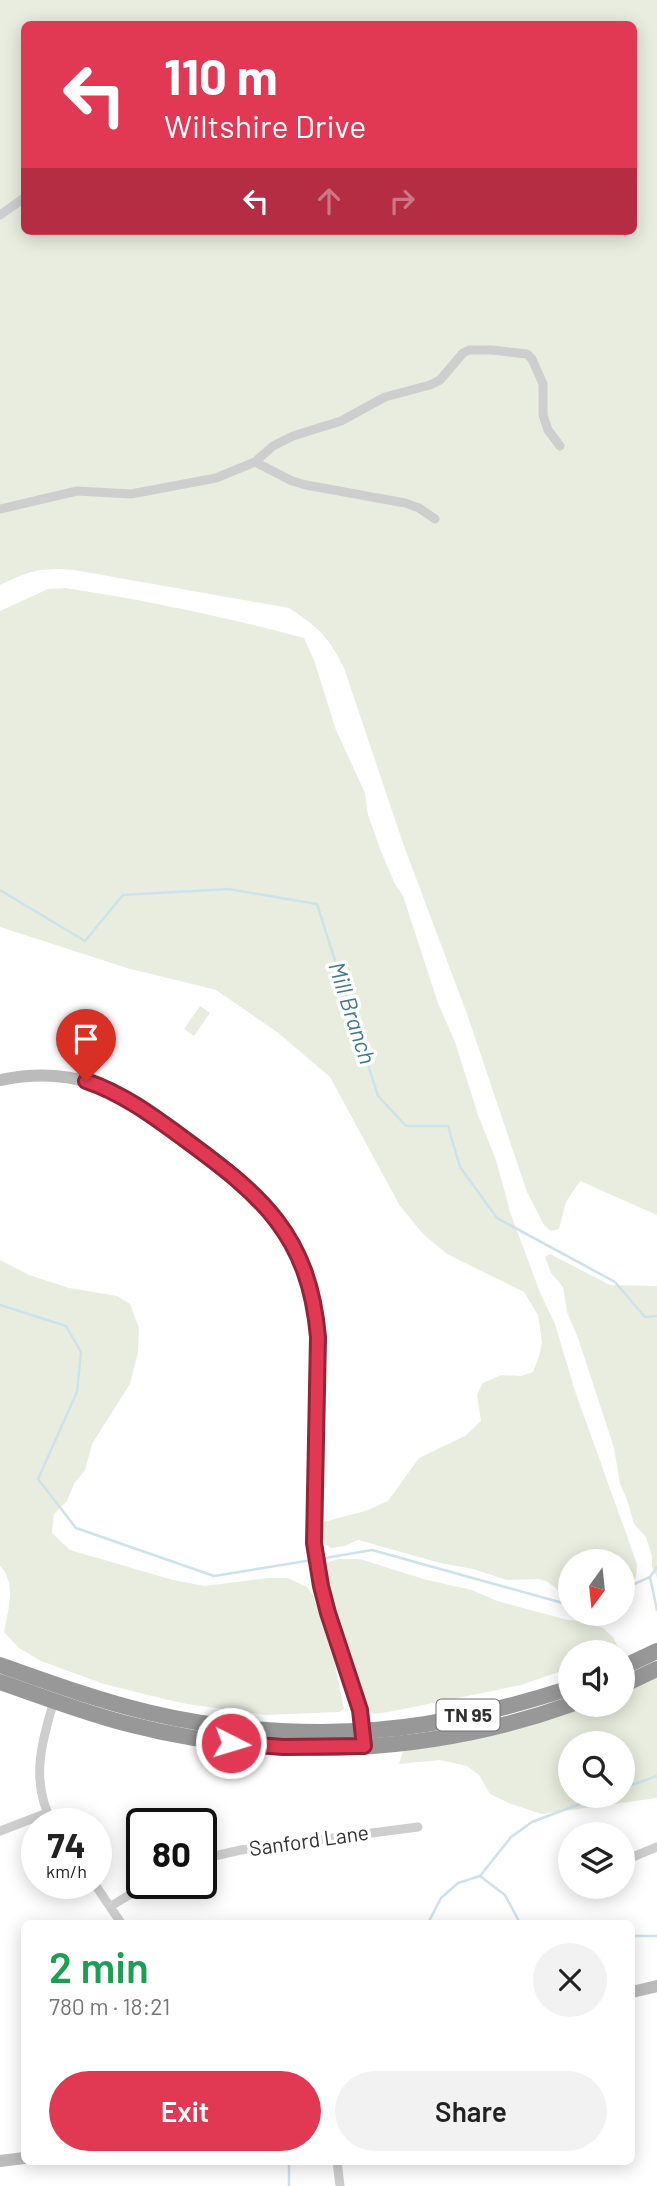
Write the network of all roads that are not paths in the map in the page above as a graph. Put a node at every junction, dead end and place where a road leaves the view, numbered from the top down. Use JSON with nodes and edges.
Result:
{"nodes":[{"id":1,"x":21,"y":200,"type":"edge"},
{"id":2,"x":0,"y":215,"type":"edge"},
{"id":3,"x":560,"y":446,"type":"dead end"},
{"id":4,"x":254,"y":462,"type":"junction"},
{"id":5,"x":0,"y":509,"type":"edge"},
{"id":6,"x":435,"y":519,"type":"dead end"},
{"id":7,"x":0,"y":1080,"type":"edge"},
{"id":8,"x":657,"y":1651,"type":"edge"},
{"id":9,"x":635,"y":1661,"type":"edge"},
{"id":10,"x":0,"y":1665,"type":"edge"},
{"id":11,"x":657,"y":1669,"type":"edge"},
{"id":12,"x":635,"y":1679,"type":"edge"},
{"id":13,"x":0,"y":1682,"type":"edge"},
{"id":14,"x":56,"y":1694,"type":"junction"},
{"id":15,"x":558,"y":1695,"type":"edge"},
{"id":16,"x":558,"y":1706,"type":"edge"},
{"id":17,"x":530,"y":1710,"type":"junction"},
{"id":18,"x":364,"y":1738,"type":"junction"},
{"id":19,"x":46,"y":1808,"type":"edge"},
{"id":20,"x":21,"y":1823,"type":"edge"},
{"id":21,"x":418,"y":1827,"type":"dead end"},
{"id":22,"x":0,"y":1831,"type":"edge"},
{"id":23,"x":657,"y":1847,"type":"edge"},
{"id":24,"x":217,"y":1856,"type":"edge"},
{"id":25,"x":635,"y":1856,"type":"edge"},
{"id":26,"x":126,"y":1897,"type":"edge"},
{"id":27,"x":105,"y":1899,"type":"edge"},
{"id":28,"x":110,"y":1906,"type":"junction"},
{"id":29,"x":119,"y":1920,"type":"edge"},
{"id":30,"x":657,"y":1986,"type":"edge"},
{"id":31,"x":635,"y":1991,"type":"edge"},
{"id":32,"x":21,"y":2158,"type":"edge"},
{"id":33,"x":0,"y":2161,"type":"edge"},
{"id":34,"x":337,"y":2165,"type":"edge"},
{"id":35,"x":340,"y":2186,"type":"edge"}],
"edges":[{"from":1,"to":2,"type":"street"},
{"from":3,"to":4,"type":"street"},
{"from":4,"to":5,"type":"street"},
{"from":4,"to":6,"type":"street"},
{"from":7,"to":18,"type":"street"},
{"from":8,"to":9,"type":"highway"},
{"from":10,"to":14,"type":"highway","number":"TN 95"},
{"from":11,"to":12,"type":"highway"},
{"from":13,"to":14,"type":"highway","number":"TN 95"},
{"from":14,"to":18,"type":"highway","number":"TN 95"},
{"from":14,"to":19,"type":"street"},
{"from":15,"to":17,"type":"highway","number":"TN 95"},
{"from":16,"to":17,"type":"highway","number":"TN 95"},
{"from":17,"to":18,"type":"highway","number":"TN 95"},
{"from":20,"to":22,"type":"street"},
{"from":21,"to":24,"type":"street","name":"Sanford Lane"},
{"from":23,"to":25,"type":"street"},
{"from":26,"to":28,"type":"street"},
{"from":27,"to":28,"type":"street"},
{"from":28,"to":29,"type":"street"},
{"from":30,"to":31,"type":"street"},
{"from":32,"to":33,"type":"street"},
{"from":34,"to":35,"type":"street"}]}
